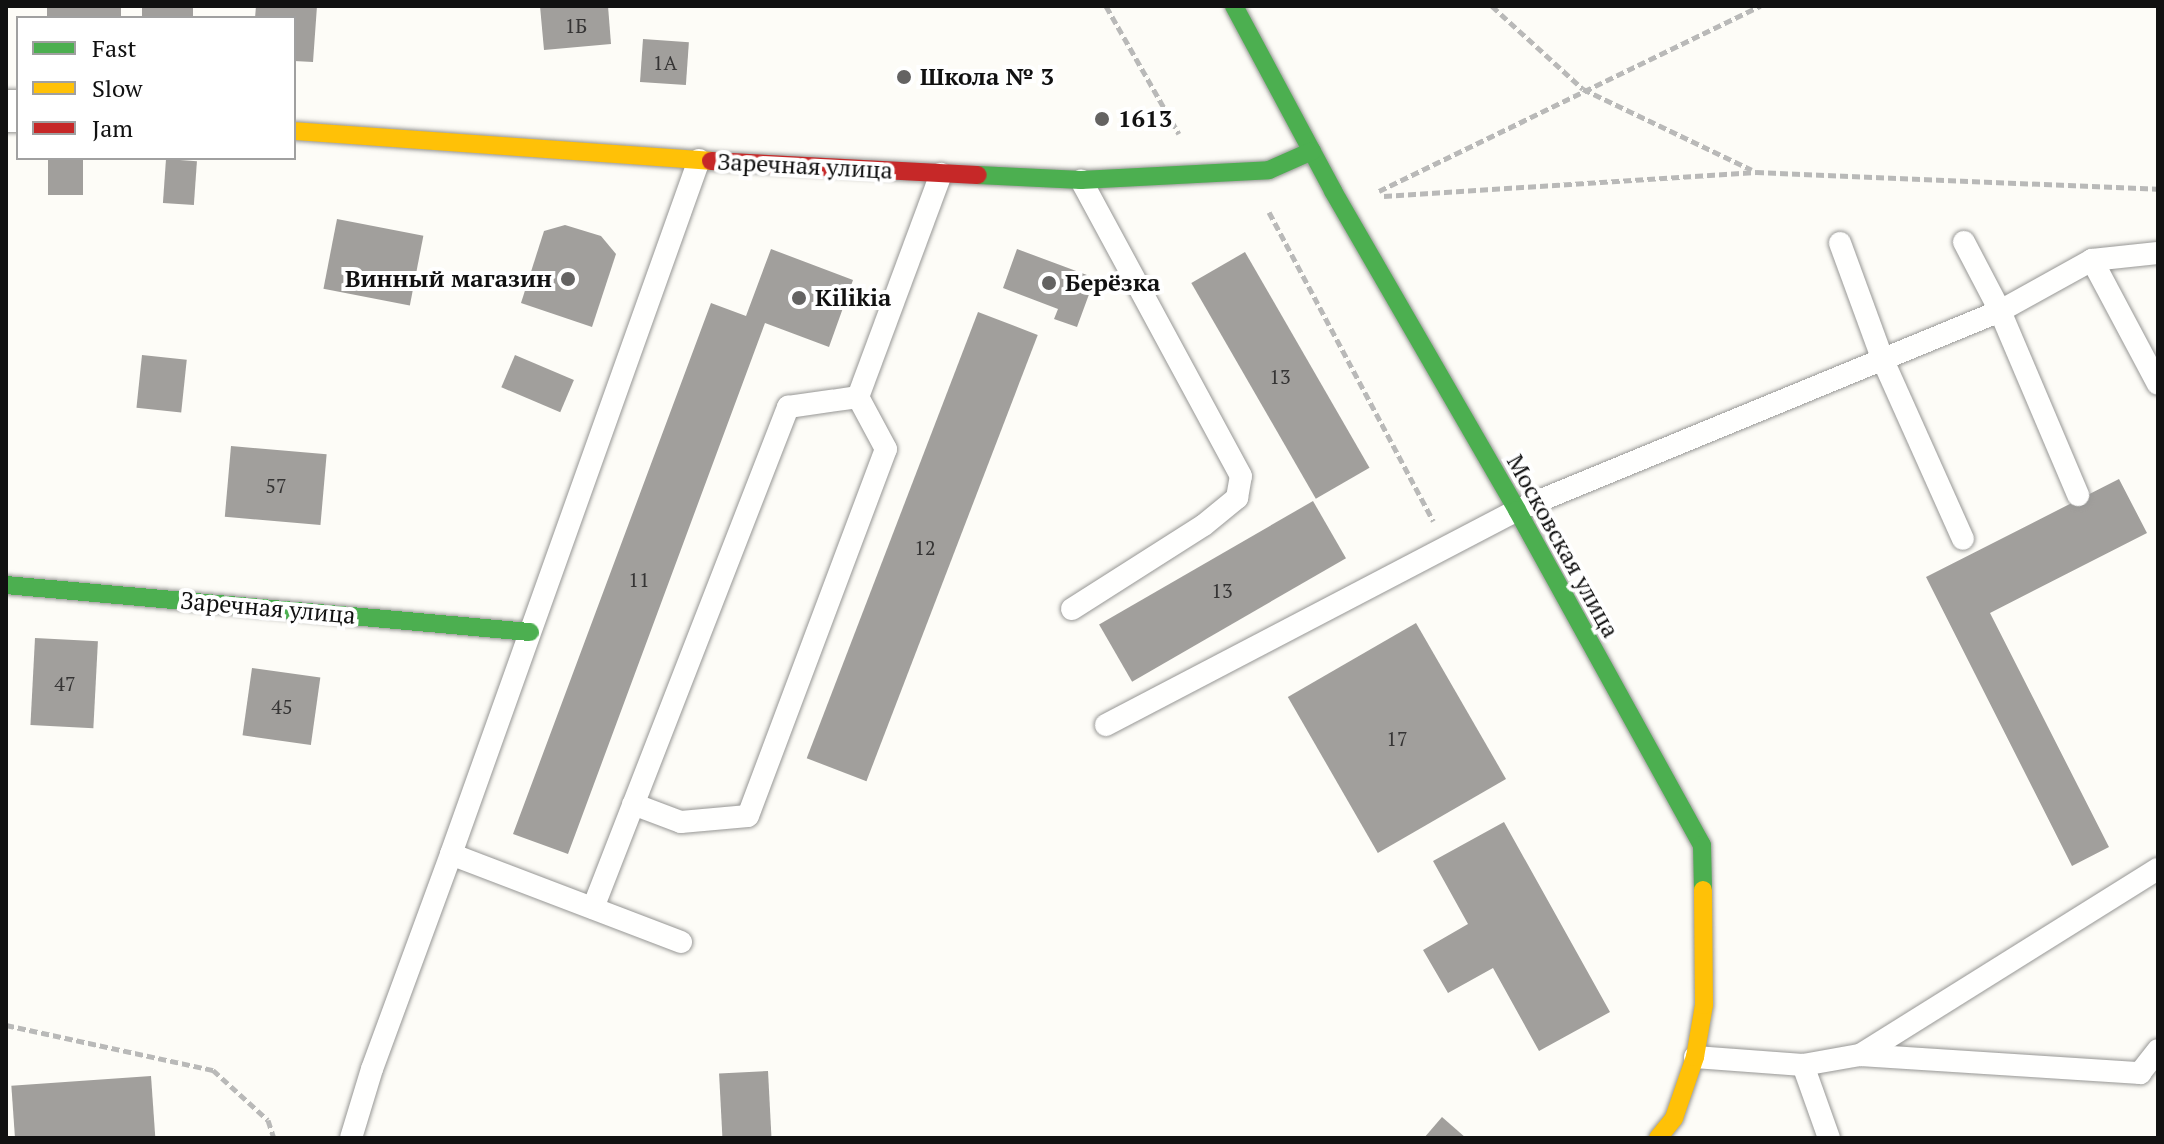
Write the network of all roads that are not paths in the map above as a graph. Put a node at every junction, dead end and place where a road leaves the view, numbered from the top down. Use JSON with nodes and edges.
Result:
{"nodes":[{"id":1,"x":1234,"y":6,"type":"edge"},
{"id":2,"x":296,"y":131,"type":"edge"},
{"id":3,"x":1312,"y":151,"type":"junction"},
{"id":4,"x":699,"y":160,"type":"junction"},
{"id":5,"x":941,"y":174,"type":"junction"},
{"id":6,"x":1081,"y":180,"type":"junction"},
{"id":7,"x":1964,"y":242,"type":"dead end"},
{"id":8,"x":1840,"y":243,"type":"dead end"},
{"id":9,"x":2158,"y":253,"type":"edge"},
{"id":10,"x":2092,"y":260,"type":"junction"},
{"id":11,"x":2000,"y":311,"type":"junction"},
{"id":12,"x":1882,"y":358,"type":"junction"},
{"id":13,"x":2158,"y":384,"type":"edge"},
{"id":14,"x":858,"y":397,"type":"junction"},
{"id":15,"x":2078,"y":495,"type":"dead end"},
{"id":16,"x":1517,"y":510,"type":"junction"},
{"id":17,"x":1963,"y":539,"type":"dead end"},
{"id":18,"x":6,"y":585,"type":"edge"},
{"id":19,"x":1072,"y":609,"type":"dead end"},
{"id":20,"x":530,"y":632,"type":"junction"},
{"id":21,"x":1106,"y":725,"type":"dead end"},
{"id":22,"x":633,"y":804,"type":"junction"},
{"id":23,"x":451,"y":854,"type":"junction"},
{"id":24,"x":2158,"y":869,"type":"edge"},
{"id":25,"x":593,"y":908,"type":"junction"},
{"id":26,"x":681,"y":942,"type":"dead end"},
{"id":27,"x":2158,"y":1050,"type":"edge"},
{"id":28,"x":1860,"y":1055,"type":"junction"},
{"id":29,"x":1695,"y":1057,"type":"junction"},
{"id":30,"x":1803,"y":1065,"type":"junction"},
{"id":31,"x":351,"y":1138,"type":"edge"},
{"id":32,"x":1658,"y":1138,"type":"edge"},
{"id":33,"x":1829,"y":1138,"type":"edge"}],
"edges":[{"from":1,"to":3,"type":"street","name":"Московская улица"},
{"from":2,"to":4,"type":"street","name":"Заречная улица"},
{"from":3,"to":6,"type":"street","name":"Заречная улица"},
{"from":3,"to":16,"type":"street","name":"Московская улица"},
{"from":4,"to":5,"type":"street","name":"Заречная улица"},
{"from":4,"to":20,"type":"lane"},
{"from":5,"to":6,"type":"street","name":"Заречная улица"},
{"from":5,"to":14,"type":"lane"},
{"from":6,"to":19,"type":"lane"},
{"from":7,"to":11,"type":"lane"},
{"from":8,"to":12,"type":"lane"},
{"from":9,"to":10,"type":"lane"},
{"from":10,"to":11,"type":"lane"},
{"from":10,"to":13,"type":"lane"},
{"from":11,"to":12,"type":"lane"},
{"from":11,"to":15,"type":"lane"},
{"from":12,"to":16,"type":"lane"},
{"from":12,"to":17,"type":"lane"},
{"from":14,"to":22,"type":"lane"},
{"from":14,"to":22,"type":"lane"},
{"from":16,"to":21,"type":"lane"},
{"from":16,"to":29,"type":"street","name":"Московская улица"},
{"from":18,"to":20,"type":"street","name":"Заречная улица"},
{"from":20,"to":23,"type":"lane"},
{"from":22,"to":25,"type":"lane"},
{"from":23,"to":25,"type":"lane"},
{"from":23,"to":31,"type":"lane"},
{"from":24,"to":28,"type":"lane"},
{"from":25,"to":26,"type":"lane"},
{"from":27,"to":28,"type":"lane"},
{"from":28,"to":30,"type":"lane"},
{"from":29,"to":30,"type":"lane"},
{"from":29,"to":32,"type":"street","name":"Московская улица"},
{"from":30,"to":33,"type":"lane"}]}
